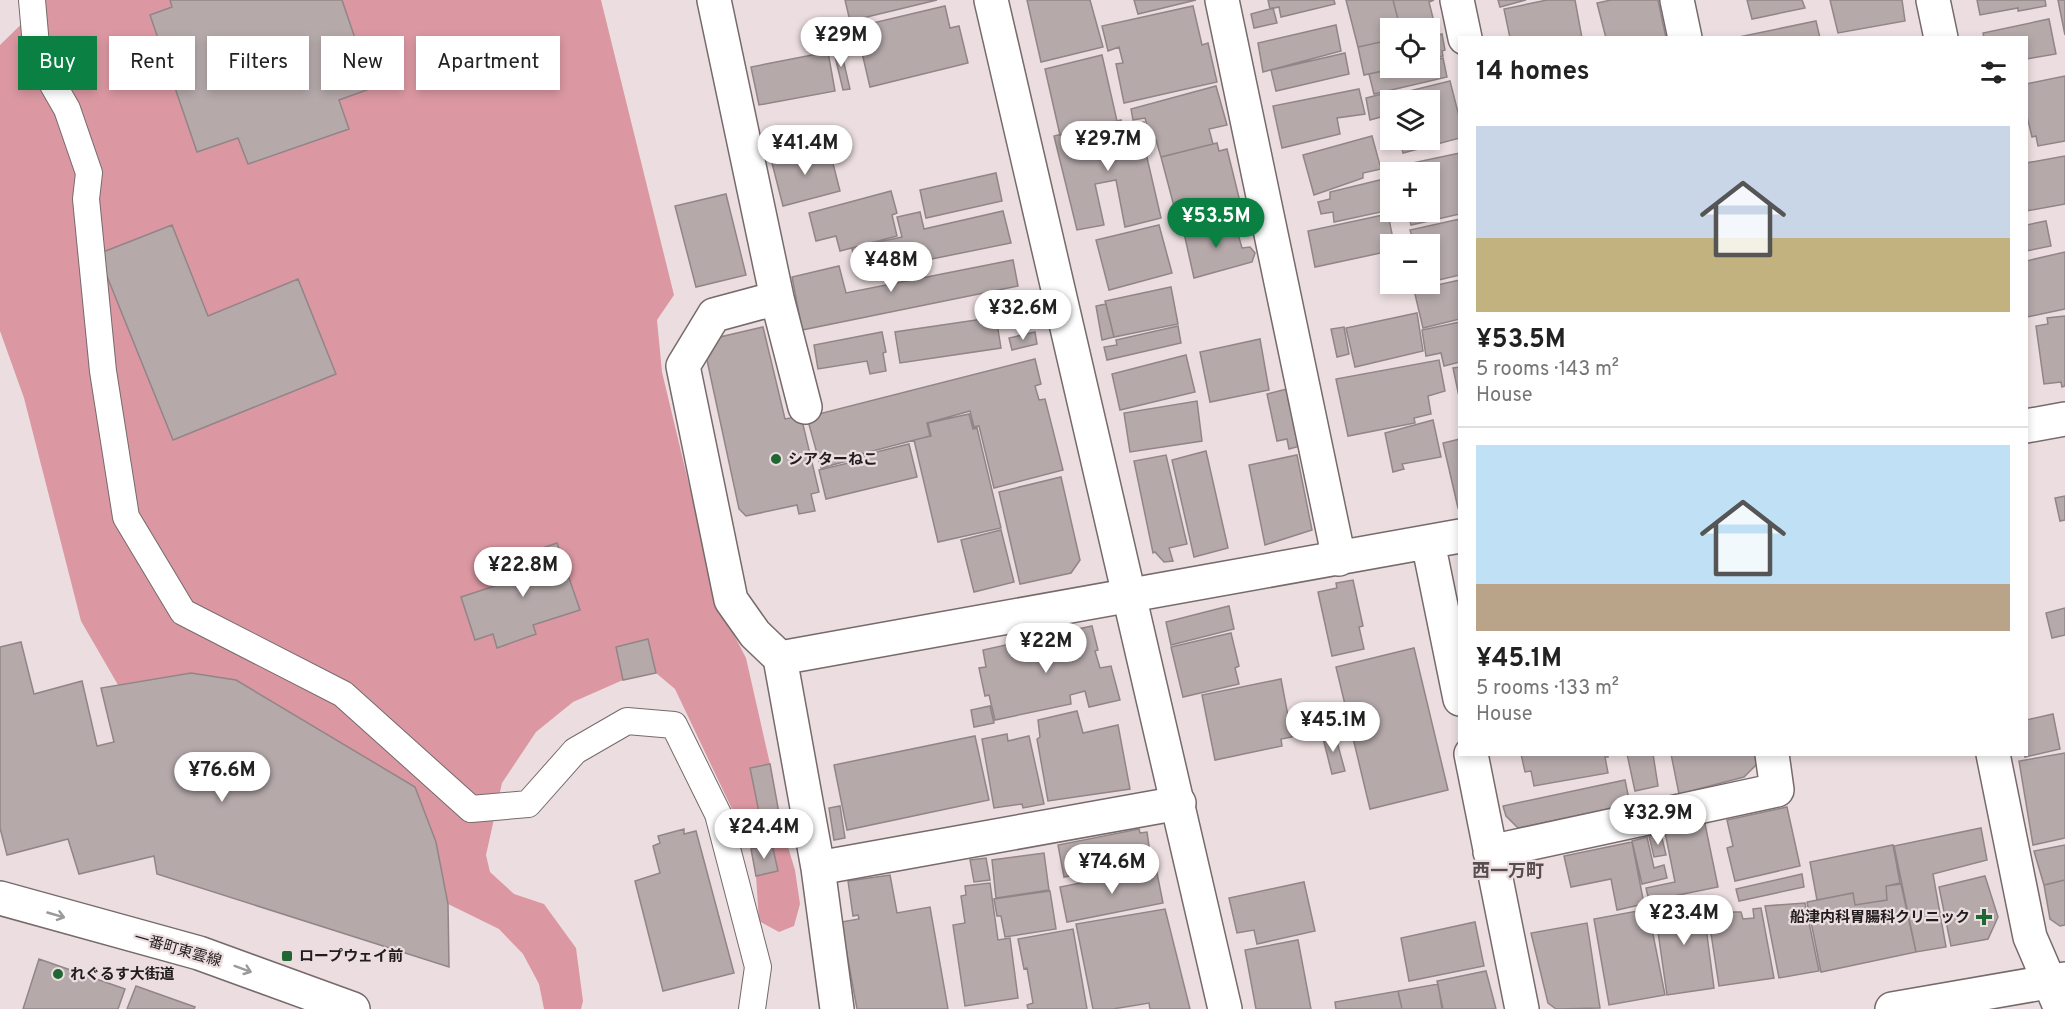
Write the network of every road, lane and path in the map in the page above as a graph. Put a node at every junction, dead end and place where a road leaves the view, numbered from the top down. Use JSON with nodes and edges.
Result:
{"nodes":[{"id":1,"x":32,"y":0,"type":"edge"},
{"id":2,"x":714,"y":0,"type":"edge"},
{"id":3,"x":991,"y":0,"type":"edge"},
{"id":4,"x":1222,"y":0,"type":"edge"},
{"id":5,"x":1457,"y":0,"type":"edge"},
{"id":6,"x":1677,"y":0,"type":"edge"},
{"id":7,"x":1933,"y":0,"type":"edge"},
{"id":8,"x":1465,"y":36,"type":"edge"},
{"id":9,"x":1685,"y":36,"type":"edge"},
{"id":10,"x":1941,"y":36,"type":"edge"},
{"id":11,"x":777,"y":298,"type":"junction"},
{"id":12,"x":805,"y":407,"type":"dead end"},
{"id":13,"x":2065,"y":419,"type":"edge"},
{"id":14,"x":2028,"y":426,"type":"edge"},
{"id":15,"x":1458,"y":536,"type":"edge"},
{"id":16,"x":1428,"y":542,"type":"junction"},
{"id":17,"x":1340,"y":559,"type":"junction"},
{"id":18,"x":1128,"y":595,"type":"junction"},
{"id":19,"x":780,"y":658,"type":"junction"},
{"id":20,"x":1458,"y":689,"type":"edge"},
{"id":21,"x":1471,"y":756,"type":"edge"},
{"id":22,"x":1772,"y":756,"type":"edge"},
{"id":23,"x":1993,"y":756,"type":"edge"},
{"id":24,"x":1179,"y":803,"type":"junction"},
{"id":25,"x":1490,"y":852,"type":"junction"},
{"id":26,"x":818,"y":868,"type":"junction"},
{"id":27,"x":0,"y":898,"type":"edge"},
{"id":28,"x":2058,"y":990,"type":"edge"},
{"id":29,"x":353,"y":1009,"type":"edge"},
{"id":30,"x":752,"y":1009,"type":"edge"},
{"id":31,"x":837,"y":1009,"type":"edge"},
{"id":32,"x":1225,"y":1009,"type":"edge"},
{"id":33,"x":1522,"y":1009,"type":"edge"},
{"id":34,"x":1892,"y":1009,"type":"edge"}],
"edges":[{"from":1,"to":30,"type":"lane"},
{"from":2,"to":11,"type":"street"},
{"from":3,"to":18,"type":"street"},
{"from":4,"to":17,"type":"street"},
{"from":5,"to":8,"type":"street"},
{"from":6,"to":9,"type":"street"},
{"from":7,"to":10,"type":"street"},
{"from":11,"to":12,"type":"street"},
{"from":11,"to":19,"type":"street"},
{"from":13,"to":14,"type":"street"},
{"from":15,"to":16,"type":"street"},
{"from":16,"to":17,"type":"street"},
{"from":16,"to":20,"type":"street"},
{"from":17,"to":18,"type":"street"},
{"from":18,"to":19,"type":"street"},
{"from":18,"to":24,"type":"street"},
{"from":19,"to":26,"type":"street"},
{"from":21,"to":25,"type":"street"},
{"from":22,"to":25,"type":"street"},
{"from":23,"to":28,"type":"street"},
{"from":24,"to":26,"type":"street"},
{"from":24,"to":32,"type":"street"},
{"from":25,"to":33,"type":"street"},
{"from":26,"to":31,"type":"street"},
{"from":27,"to":29,"type":"street","name":"一番町東雲線","one_way":true},
{"from":28,"to":34,"type":"street"}]}
